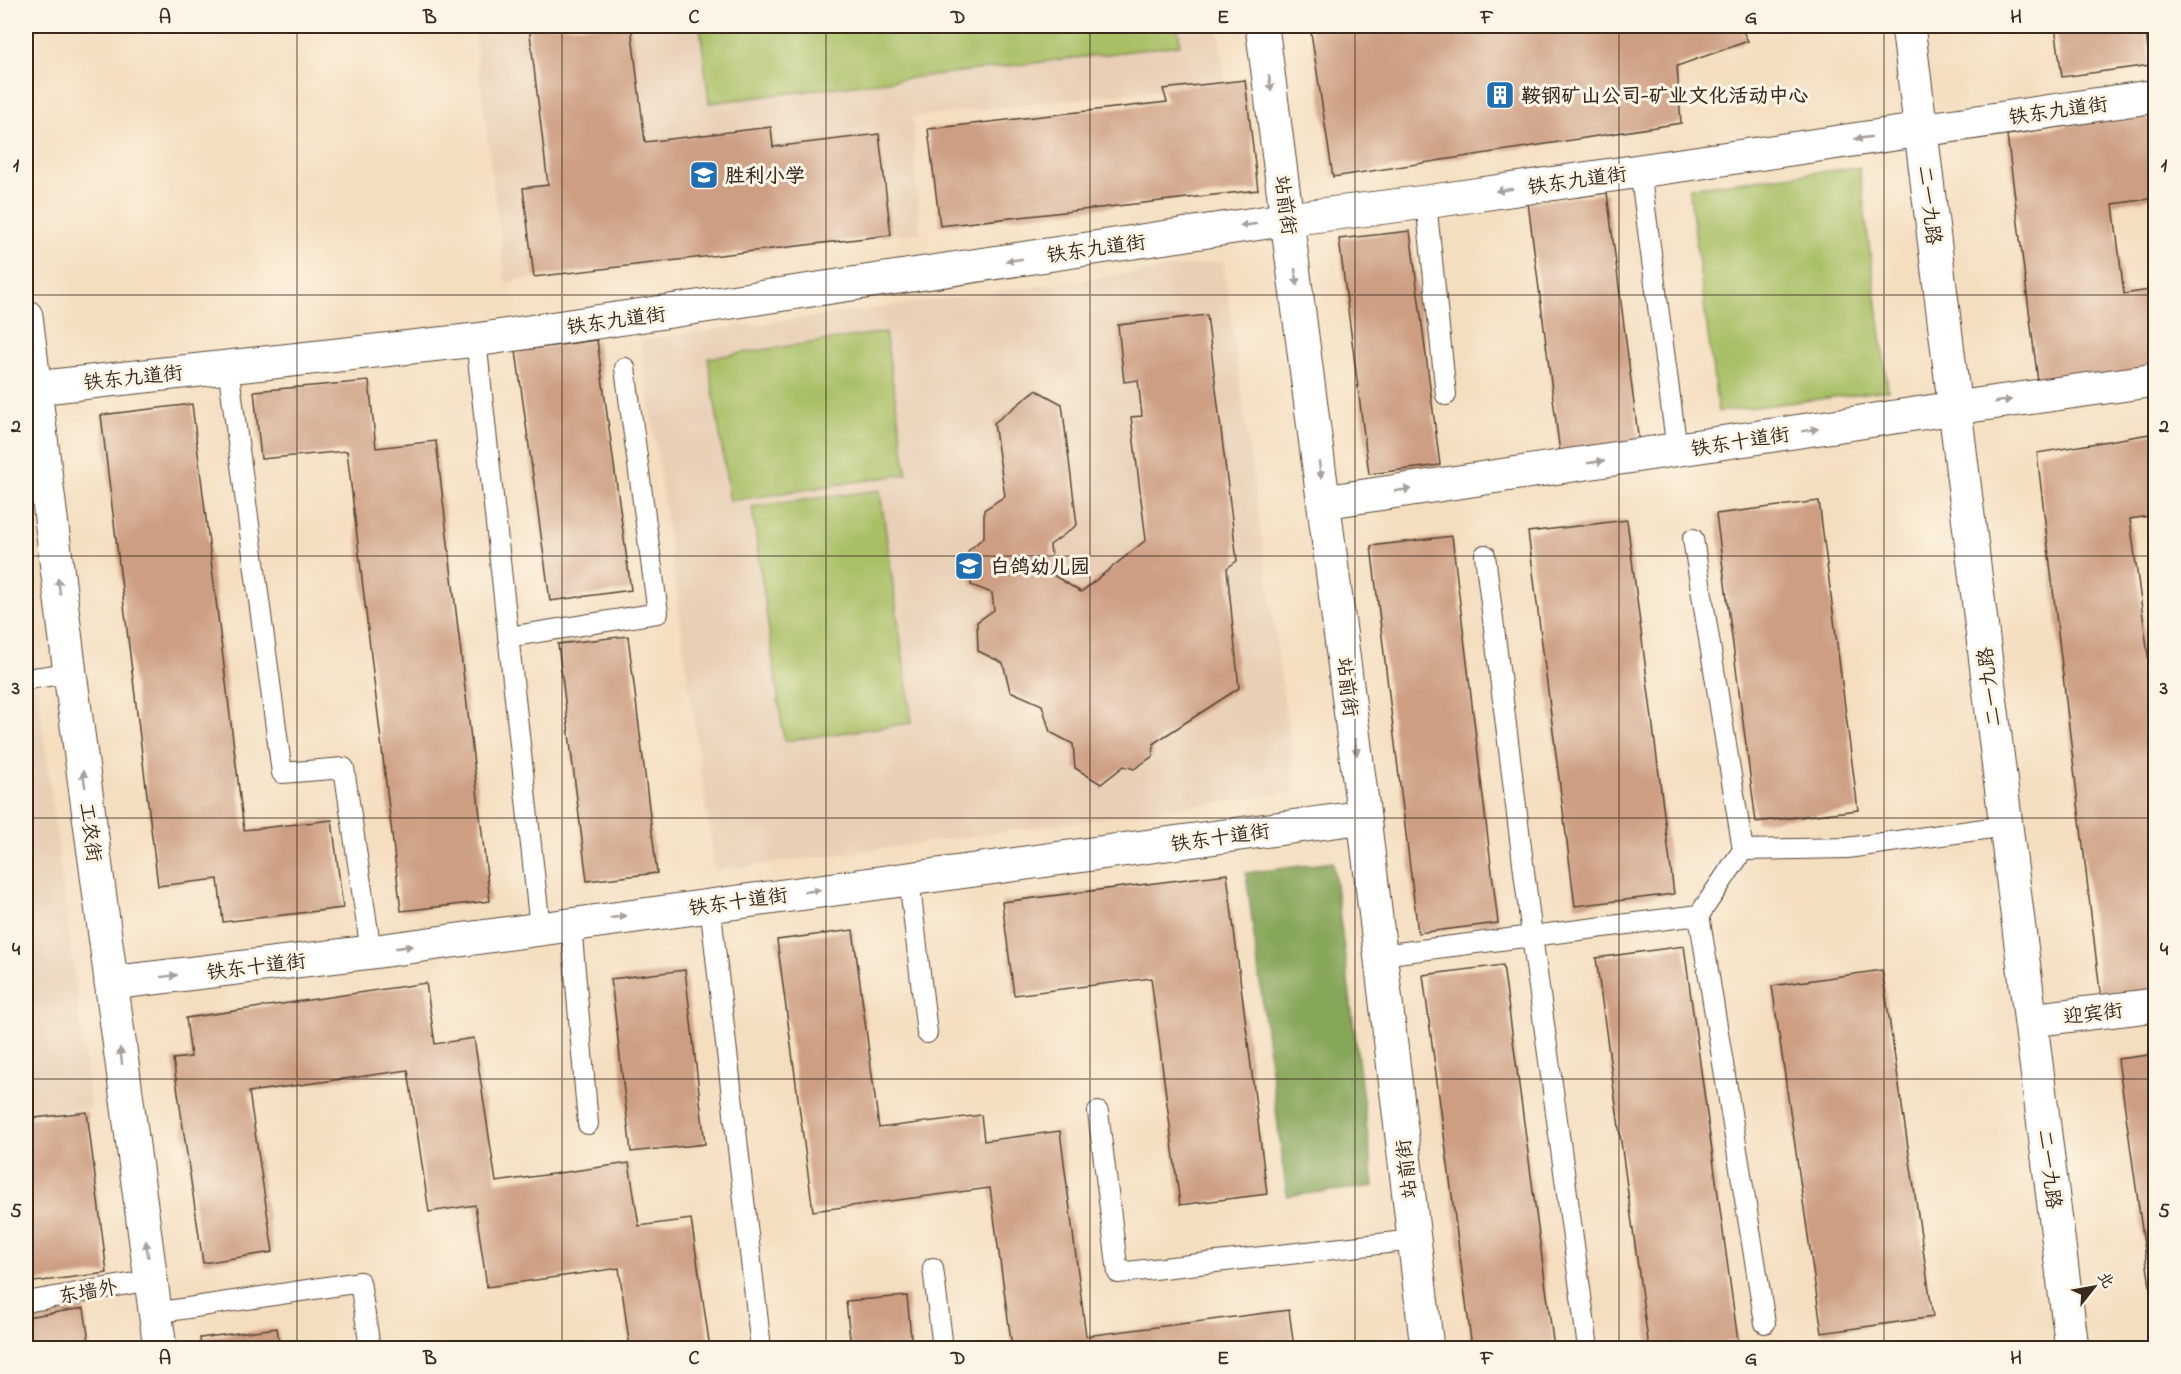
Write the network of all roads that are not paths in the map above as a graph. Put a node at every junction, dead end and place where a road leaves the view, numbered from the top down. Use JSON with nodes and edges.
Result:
{"nodes":[{"id":1,"x":1262,"y":26,"type":"edge"},
{"id":2,"x":1908,"y":26,"type":"edge"},
{"id":3,"x":2156,"y":96,"type":"edge"},
{"id":4,"x":1921,"y":129,"type":"junction"},
{"id":5,"x":1640,"y":170,"type":"junction"},
{"id":6,"x":1426,"y":202,"type":"junction"},
{"id":7,"x":1288,"y":219,"type":"junction"},
{"id":8,"x":26,"y":316,"type":"edge"},
{"id":9,"x":476,"y":340,"type":"junction"},
{"id":10,"x":228,"y":368,"type":"junction"},
{"id":11,"x":625,"y":368,"type":"dead end"},
{"id":12,"x":2156,"y":380,"type":"edge"},
{"id":13,"x":35,"y":388,"type":"junction"},
{"id":14,"x":1446,"y":395,"type":"dead end"},
{"id":15,"x":1955,"y":408,"type":"junction"},
{"id":16,"x":1677,"y":450,"type":"junction"},
{"id":17,"x":1324,"y":502,"type":"junction"},
{"id":18,"x":1693,"y":539,"type":"dead end"},
{"id":19,"x":1485,"y":555,"type":"dead end"},
{"id":20,"x":508,"y":638,"type":"junction"},
{"id":21,"x":70,"y":673,"type":"junction"},
{"id":22,"x":26,"y":679,"type":"edge"},
{"id":23,"x":1364,"y":817,"type":"junction"},
{"id":24,"x":2006,"y":826,"type":"junction"},
{"id":25,"x":1743,"y":850,"type":"junction"},
{"id":26,"x":909,"y":878,"type":"junction"},
{"id":27,"x":710,"y":905,"type":"junction"},
{"id":28,"x":1699,"y":915,"type":"junction"},
{"id":29,"x":555,"y":926,"type":"junction"},
{"id":30,"x":1532,"y":936,"type":"junction"},
{"id":31,"x":371,"y":952,"type":"junction"},
{"id":32,"x":1380,"y":955,"type":"junction"},
{"id":33,"x":111,"y":983,"type":"junction"},
{"id":34,"x":2156,"y":1005,"type":"edge"},
{"id":35,"x":2031,"y":1020,"type":"junction"},
{"id":36,"x":927,"y":1033,"type":"dead end"},
{"id":37,"x":1098,"y":1112,"type":"dead end"},
{"id":38,"x":588,"y":1124,"type":"dead end"},
{"id":39,"x":1414,"y":1240,"type":"junction"},
{"id":40,"x":933,"y":1268,"type":"dead end"},
{"id":41,"x":151,"y":1280,"type":"junction"},
{"id":42,"x":26,"y":1302,"type":"edge"},
{"id":43,"x":155,"y":1313,"type":"junction"},
{"id":44,"x":1765,"y":1323,"type":"dead end"},
{"id":45,"x":160,"y":1348,"type":"edge"},
{"id":46,"x":370,"y":1348,"type":"edge"},
{"id":47,"x":761,"y":1348,"type":"edge"},
{"id":48,"x":944,"y":1348,"type":"edge"},
{"id":49,"x":1427,"y":1348,"type":"edge"},
{"id":50,"x":1588,"y":1348,"type":"edge"},
{"id":51,"x":2072,"y":1348,"type":"edge"}],
"edges":[{"from":1,"to":7,"type":"street","name":"站前街","one_way":true},
{"from":2,"to":4,"type":"street","name":"二一九路"},
{"from":3,"to":4,"type":"street","name":"铁东九道街"},
{"from":4,"to":5,"type":"street","name":"铁东九道街","one_way":true},
{"from":4,"to":15,"type":"street","name":"二一九路"},
{"from":5,"to":6,"type":"street","name":"铁东九道街","one_way":true},
{"from":5,"to":16,"type":"lane"},
{"from":6,"to":7,"type":"street","name":"铁东九道街"},
{"from":6,"to":14,"type":"lane"},
{"from":7,"to":9,"type":"street","name":"铁东九道街","one_way":true},
{"from":7,"to":17,"type":"street","name":"站前街","one_way":true},
{"from":8,"to":13,"type":"street","name":"工农街"},
{"from":9,"to":10,"type":"street","name":"铁东九道街"},
{"from":9,"to":20,"type":"lane"},
{"from":10,"to":13,"type":"street","name":"铁东九道街"},
{"from":10,"to":31,"type":"lane"},
{"from":11,"to":20,"type":"lane"},
{"from":15,"to":12,"type":"street","name":"铁东十道街","one_way":true},
{"from":21,"to":13,"type":"street","name":"工农街","one_way":true},
{"from":16,"to":15,"type":"street","name":"铁东十道街","one_way":true},
{"from":15,"to":24,"type":"street","name":"二一九路"},
{"from":17,"to":16,"type":"street","name":"铁东十道街","one_way":true},
{"from":17,"to":23,"type":"street","name":"站前街","one_way":true},
{"from":18,"to":25,"type":"lane"},
{"from":19,"to":30,"type":"lane"},
{"from":20,"to":29,"type":"lane"},
{"from":21,"to":22,"type":"lane"},
{"from":33,"to":21,"type":"street","name":"工农街","one_way":true},
{"from":23,"to":26,"type":"street","name":"铁东十道街"},
{"from":23,"to":32,"type":"street","name":"站前街"},
{"from":24,"to":25,"type":"lane"},
{"from":24,"to":35,"type":"street","name":"二一九路"},
{"from":25,"to":28,"type":"lane"},
{"from":27,"to":26,"type":"street","name":"铁东十道街","one_way":true},
{"from":26,"to":36,"type":"lane"},
{"from":29,"to":27,"type":"street","name":"铁东十道街","one_way":true},
{"from":27,"to":47,"type":"lane"},
{"from":28,"to":30,"type":"lane"},
{"from":28,"to":44,"type":"lane"},
{"from":31,"to":29,"type":"street","name":"铁东十道街","one_way":true},
{"from":29,"to":38,"type":"lane"},
{"from":30,"to":32,"type":"lane"},
{"from":30,"to":50,"type":"lane"},
{"from":33,"to":31,"type":"street","name":"铁东十道街","one_way":true},
{"from":32,"to":39,"type":"street","name":"站前街"},
{"from":41,"to":33,"type":"street","name":"工农街","one_way":true},
{"from":34,"to":35,"type":"street","name":"迎宾街"},
{"from":35,"to":51,"type":"street","name":"二一九路"},
{"from":37,"to":39,"type":"lane"},
{"from":39,"to":49,"type":"street","name":"站前街"},
{"from":40,"to":48,"type":"lane"},
{"from":41,"to":42,"type":"lane","name":"东墙外"},
{"from":41,"to":43,"type":"street","name":"工农街"},
{"from":43,"to":45,"type":"street","name":"工农街"},
{"from":43,"to":46,"type":"lane"}]}
